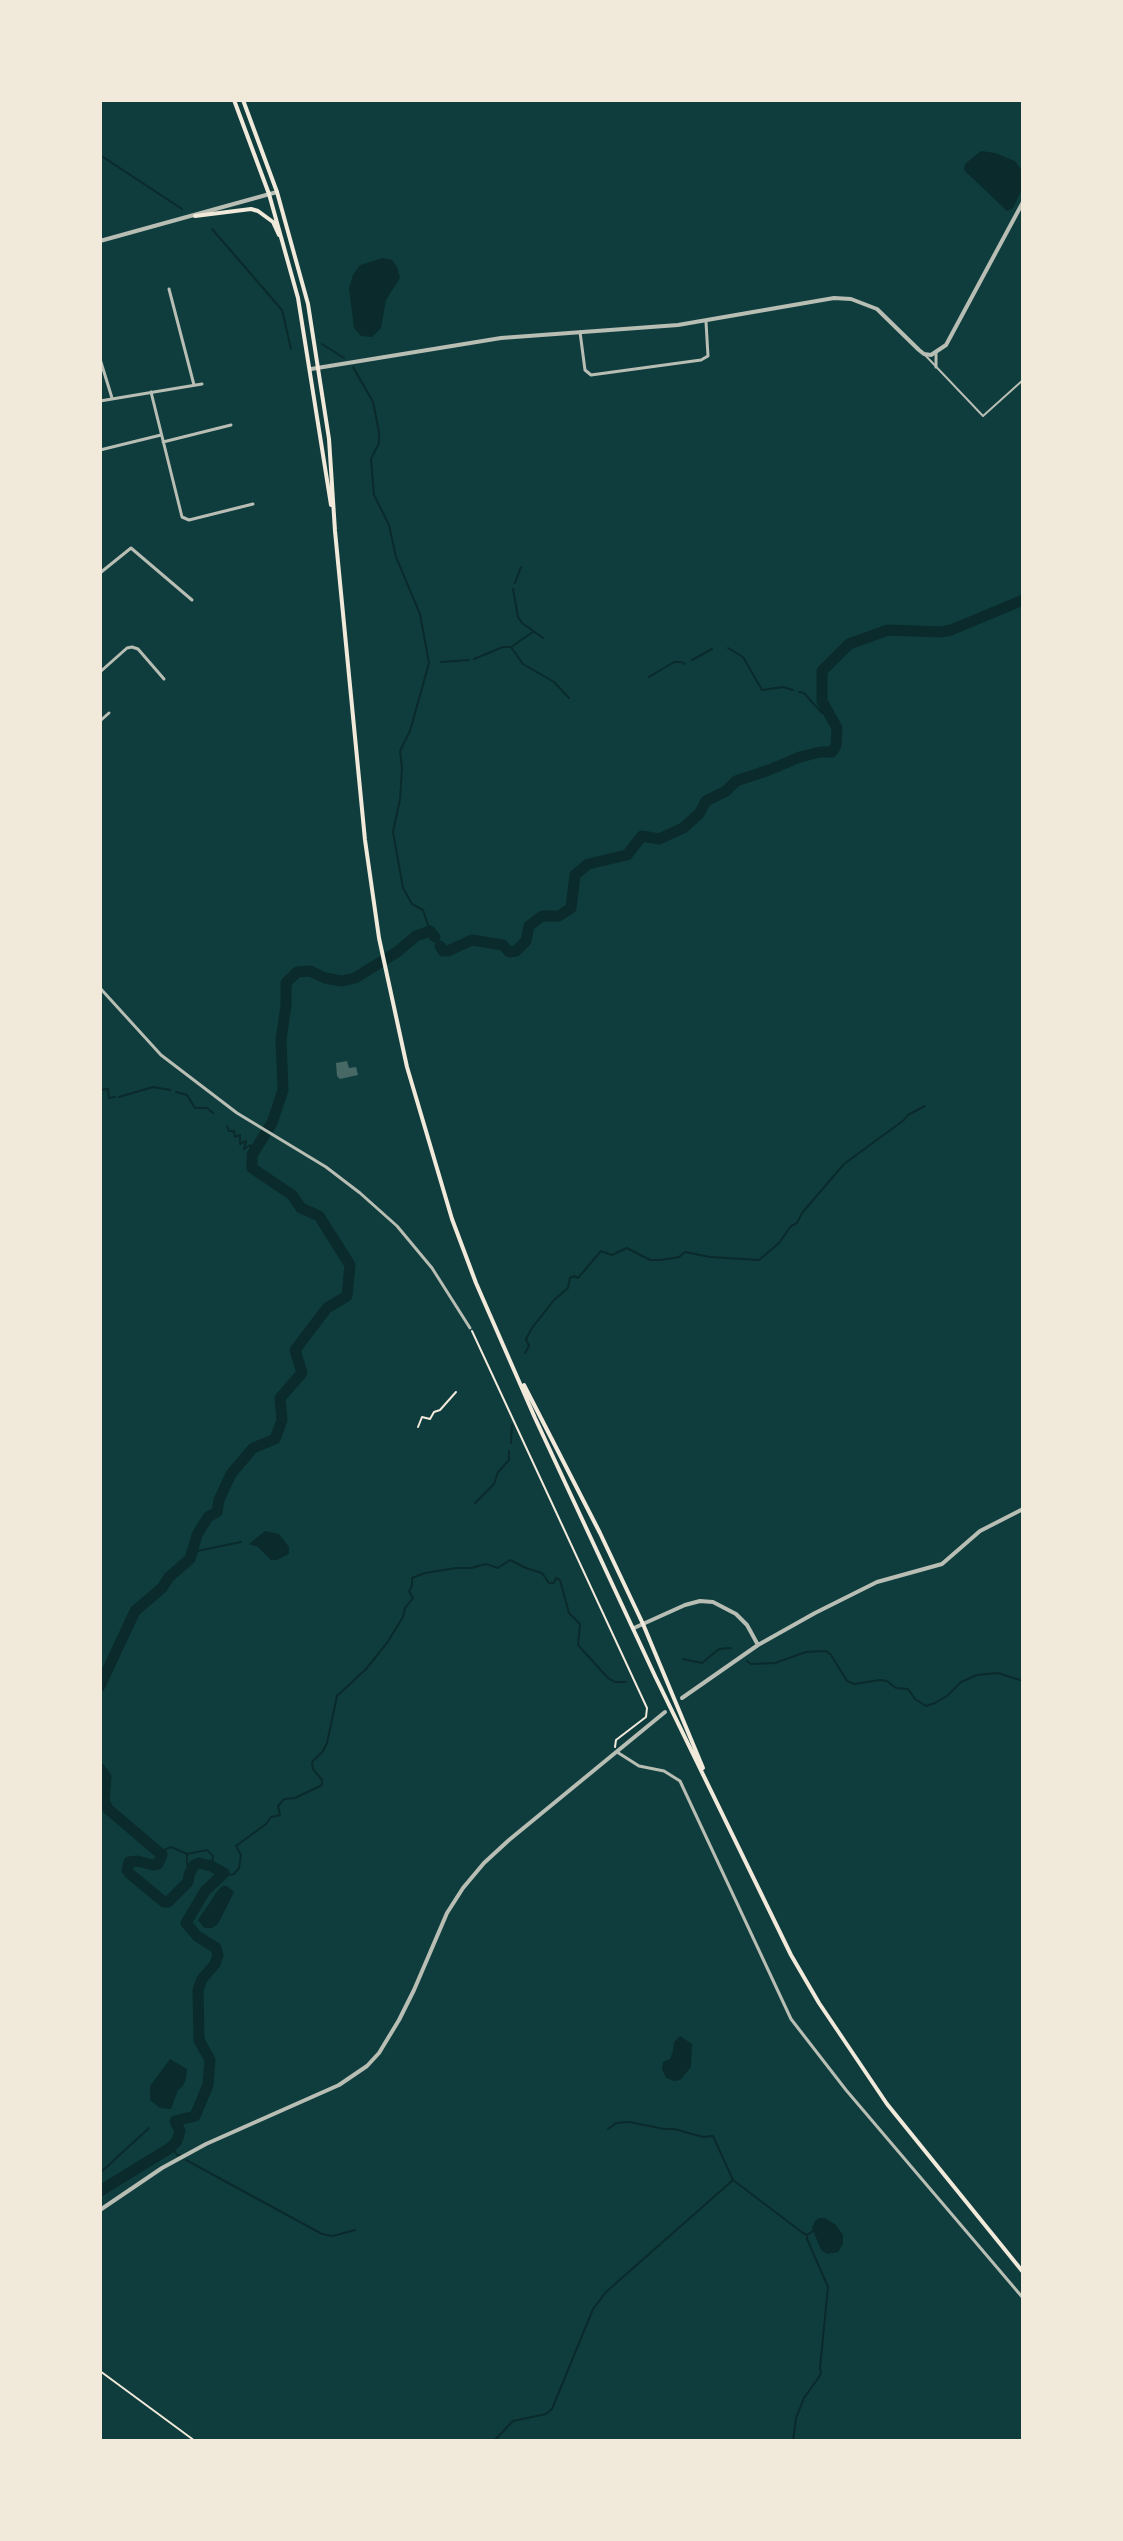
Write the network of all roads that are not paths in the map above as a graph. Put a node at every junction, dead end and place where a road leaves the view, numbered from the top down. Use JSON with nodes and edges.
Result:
{"nodes":[{"id":1,"x":234,"y":100,"type":"edge"},
{"id":2,"x":243,"y":100,"type":"edge"},
{"id":3,"x":277,"y":192,"type":"junction"},
{"id":4,"x":269,"y":194,"type":"junction"},
{"id":5,"x":1023,"y":202,"type":"edge"},
{"id":6,"x":195,"y":216,"type":"junction"},
{"id":7,"x":100,"y":241,"type":"edge"},
{"id":8,"x":288,"y":258,"type":"junction"},
{"id":9,"x":169,"y":289,"type":"dead end"},
{"id":10,"x":706,"y":320,"type":"junction"},
{"id":11,"x":580,"y":332,"type":"junction"},
{"id":12,"x":936,"y":353,"type":"junction"},
{"id":13,"x":924,"y":354,"type":"junction"},
{"id":14,"x":100,"y":359,"type":"edge"},
{"id":15,"x":319,"y":367,"type":"junction"},
{"id":16,"x":936,"y":367,"type":"junction"},
{"id":17,"x":311,"y":369,"type":"junction"},
{"id":18,"x":1023,"y":380,"type":"edge"},
{"id":19,"x":202,"y":384,"type":"dead end"},
{"id":20,"x":194,"y":385,"type":"junction"},
{"id":21,"x":151,"y":392,"type":"junction"},
{"id":22,"x":112,"y":398,"type":"junction"},
{"id":23,"x":100,"y":401,"type":"edge"},
{"id":24,"x":231,"y":425,"type":"dead end"},
{"id":25,"x":161,"y":435,"type":"junction"},
{"id":26,"x":163,"y":442,"type":"junction"},
{"id":27,"x":100,"y":450,"type":"edge"},
{"id":28,"x":253,"y":504,"type":"dead end"},
{"id":29,"x":335,"y":531,"type":"junction"},
{"id":30,"x":100,"y":573,"type":"edge"},
{"id":31,"x":192,"y":600,"type":"dead end"},
{"id":32,"x":100,"y":672,"type":"edge"},
{"id":33,"x":164,"y":679,"type":"dead end"},
{"id":34,"x":109,"y":713,"type":"dead end"},
{"id":35,"x":100,"y":721,"type":"edge"},
{"id":36,"x":100,"y":988,"type":"edge"},
{"id":37,"x":470,"y":1328,"type":"road end"},
{"id":38,"x":508,"y":1353,"type":"junction"},
{"id":39,"x":1023,"y":1509,"type":"edge"},
{"id":40,"x":643,"y":1624,"type":"junction"},
{"id":41,"x":634,"y":1628,"type":"junction"},
{"id":42,"x":758,"y":1645,"type":"junction"},
{"id":43,"x":682,"y":1698,"type":"dead end"},
{"id":44,"x":665,"y":1712,"type":"dead end"},
{"id":45,"x":617,"y":1752,"type":"junction"},
{"id":46,"x":714,"y":1796,"type":"junction"},
{"id":47,"x":100,"y":2210,"type":"edge"},
{"id":48,"x":1023,"y":2272,"type":"edge"},
{"id":49,"x":1023,"y":2298,"type":"edge"}],
"edges":[{"from":1,"to":4,"type":"main road"},
{"from":2,"to":3,"type":"main road"},
{"from":3,"to":4,"type":"street"},
{"from":3,"to":15,"type":"main road"},
{"from":4,"to":6,"type":"street"},
{"from":4,"to":8,"type":"main road"},
{"from":5,"to":12,"type":"street"},
{"from":6,"to":7,"type":"street"},
{"from":6,"to":8,"type":"main road"},
{"from":8,"to":17,"type":"main road"},
{"from":9,"to":20,"type":"street"},
{"from":10,"to":11,"type":"street"},
{"from":10,"to":11,"type":"street"},
{"from":10,"to":13,"type":"street"},
{"from":11,"to":15,"type":"street"},
{"from":12,"to":13,"type":"street"},
{"from":12,"to":16,"type":"street"},
{"from":13,"to":16,"type":"lane"},
{"from":14,"to":22,"type":"street"},
{"from":15,"to":17,"type":"street"},
{"from":15,"to":29,"type":"main road"},
{"from":16,"to":18,"type":"lane"},
{"from":17,"to":29,"type":"main road"},
{"from":19,"to":20,"type":"street"},
{"from":20,"to":21,"type":"street"},
{"from":21,"to":22,"type":"street"},
{"from":21,"to":25,"type":"street"},
{"from":22,"to":23,"type":"street"},
{"from":24,"to":26,"type":"street"},
{"from":25,"to":26,"type":"street"},
{"from":25,"to":27,"type":"street"},
{"from":26,"to":28,"type":"street"},
{"from":29,"to":38,"type":"main road"},
{"from":30,"to":31,"type":"street"},
{"from":32,"to":33,"type":"street"},
{"from":34,"to":35,"type":"street"},
{"from":36,"to":37,"type":"street"},
{"from":38,"to":40,"type":"main road"},
{"from":38,"to":41,"type":"main road"},
{"from":39,"to":42,"type":"street"},
{"from":40,"to":41,"type":"street"},
{"from":40,"to":42,"type":"street"},
{"from":40,"to":46,"type":"main road"},
{"from":41,"to":46,"type":"main road"},
{"from":42,"to":43,"type":"street"},
{"from":44,"to":45,"type":"street"},
{"from":45,"to":47,"type":"street"},
{"from":45,"to":49,"type":"street"},
{"from":46,"to":48,"type":"main road"}]}
